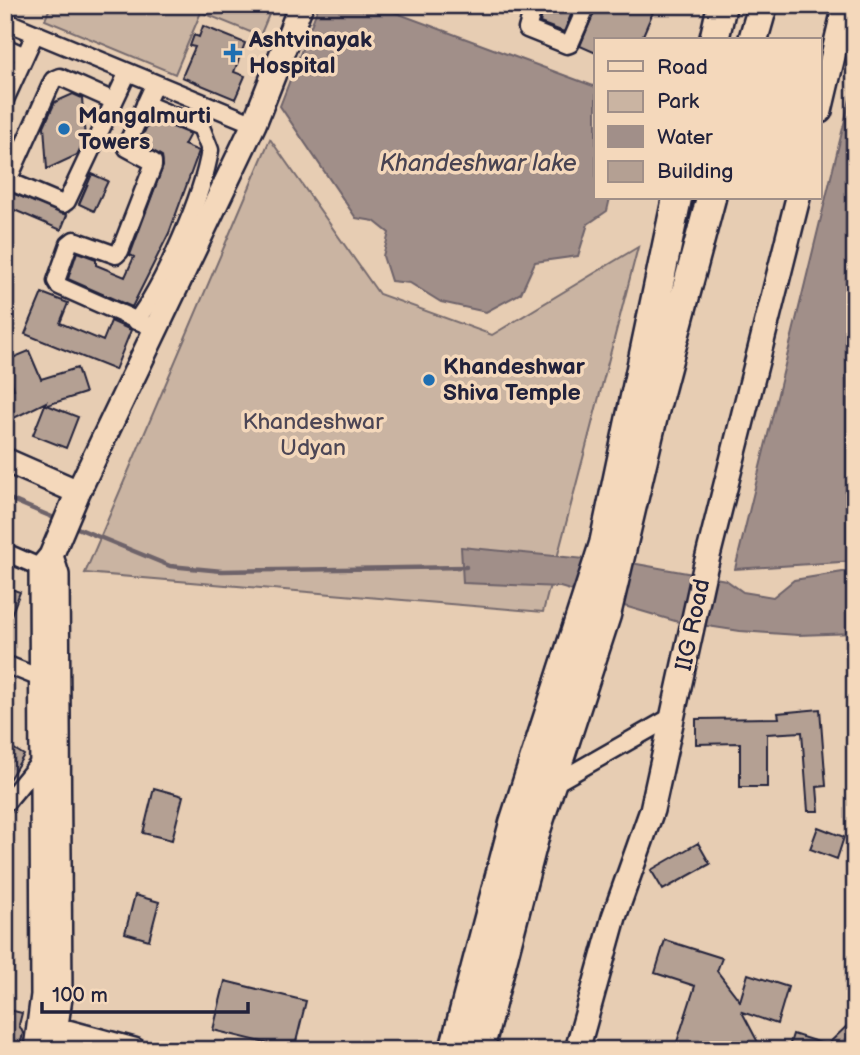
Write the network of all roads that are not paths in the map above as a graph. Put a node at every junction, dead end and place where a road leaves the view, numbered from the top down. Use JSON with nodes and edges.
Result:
{"nodes":[{"id":1,"x":301,"y":5,"type":"edge"},
{"id":2,"x":534,"y":5,"type":"edge"},
{"id":3,"x":587,"y":5,"type":"edge"},
{"id":4,"x":722,"y":5,"type":"edge"},
{"id":5,"x":762,"y":5,"type":"edge"},
{"id":6,"x":845,"y":5,"type":"edge"},
{"id":7,"x":5,"y":21,"type":"edge"},
{"id":8,"x":35,"y":34,"type":"junction"},
{"id":9,"x":714,"y":38,"type":"edge"},
{"id":10,"x":754,"y":38,"type":"edge"},
{"id":11,"x":846,"y":45,"type":"edge"},
{"id":12,"x":5,"y":47,"type":"edge"},
{"id":13,"x":25,"y":56,"type":"junction"},
{"id":14,"x":128,"y":72,"type":"junction"},
{"id":15,"x":155,"y":83,"type":"junction"},
{"id":16,"x":5,"y":100,"type":"edge"},
{"id":17,"x":114,"y":101,"type":"junction"},
{"id":18,"x":145,"y":104,"type":"junction"},
{"id":19,"x":822,"y":106,"type":"edge"},
{"id":20,"x":254,"y":124,"type":"junction"},
{"id":21,"x":677,"y":200,"type":"edge"},
{"id":22,"x":710,"y":200,"type":"edge"},
{"id":23,"x":797,"y":200,"type":"edge"},
{"id":24,"x":146,"y":325,"type":"junction"},
{"id":25,"x":5,"y":460,"type":"edge"},
{"id":26,"x":78,"y":492,"type":"junction"},
{"id":27,"x":613,"y":546,"type":"junction"},
{"id":28,"x":5,"y":552,"type":"edge"},
{"id":29,"x":51,"y":561,"type":"junction"},
{"id":30,"x":5,"y":664,"type":"edge"},
{"id":31,"x":40,"y":678,"type":"junction"},
{"id":32,"x":673,"y":716,"type":"junction"},
{"id":33,"x":58,"y":740,"type":"junction"},
{"id":34,"x":40,"y":762,"type":"junction"},
{"id":35,"x":540,"y":782,"type":"junction"},
{"id":36,"x":5,"y":804,"type":"edge"},
{"id":37,"x":49,"y":1041,"type":"edge"},
{"id":38,"x":134,"y":1050,"type":"edge"},
{"id":39,"x":454,"y":1050,"type":"edge"},
{"id":40,"x":479,"y":1050,"type":"edge"},
{"id":41,"x":577,"y":1050,"type":"edge"}],
"edges":[{"from":1,"to":20,"type":"street"},
{"from":2,"to":3,"type":"street"},
{"from":4,"to":9,"type":"highway"},
{"from":5,"to":10,"type":"highway"},
{"from":6,"to":11,"type":"street"},
{"from":7,"to":8,"type":"street"},
{"from":8,"to":13,"type":"street"},
{"from":8,"to":14,"type":"street"},
{"from":11,"to":19,"type":"street"},
{"from":12,"to":13,"type":"street"},
{"from":13,"to":16,"type":"street"},
{"from":14,"to":15,"type":"street"},
{"from":14,"to":17,"type":"street"},
{"from":15,"to":18,"type":"street"},
{"from":15,"to":20,"type":"street"},
{"from":17,"to":17,"type":"street"},
{"from":18,"to":24,"type":"street"},
{"from":18,"to":24,"type":"street"},
{"from":20,"to":24,"type":"street"},
{"from":21,"to":27,"type":"highway"},
{"from":22,"to":27,"type":"highway"},
{"from":23,"to":32,"type":"street","name":"IIG Road"},
{"from":24,"to":26,"type":"street"},
{"from":25,"to":26,"type":"street"},
{"from":26,"to":29,"type":"street"},
{"from":27,"to":35,"type":"highway"},
{"from":28,"to":29,"type":"street"},
{"from":29,"to":31,"type":"street"},
{"from":29,"to":33,"type":"street"},
{"from":30,"to":31,"type":"street"},
{"from":31,"to":34,"type":"street"},
{"from":32,"to":35,"type":"street"},
{"from":32,"to":41,"type":"street","name":"IIG Road"},
{"from":33,"to":34,"type":"street"},
{"from":33,"to":37,"type":"street"},
{"from":34,"to":36,"type":"street"},
{"from":34,"to":37,"type":"street"},
{"from":35,"to":39,"type":"highway"},
{"from":35,"to":40,"type":"highway"},
{"from":37,"to":38,"type":"street"}]}
